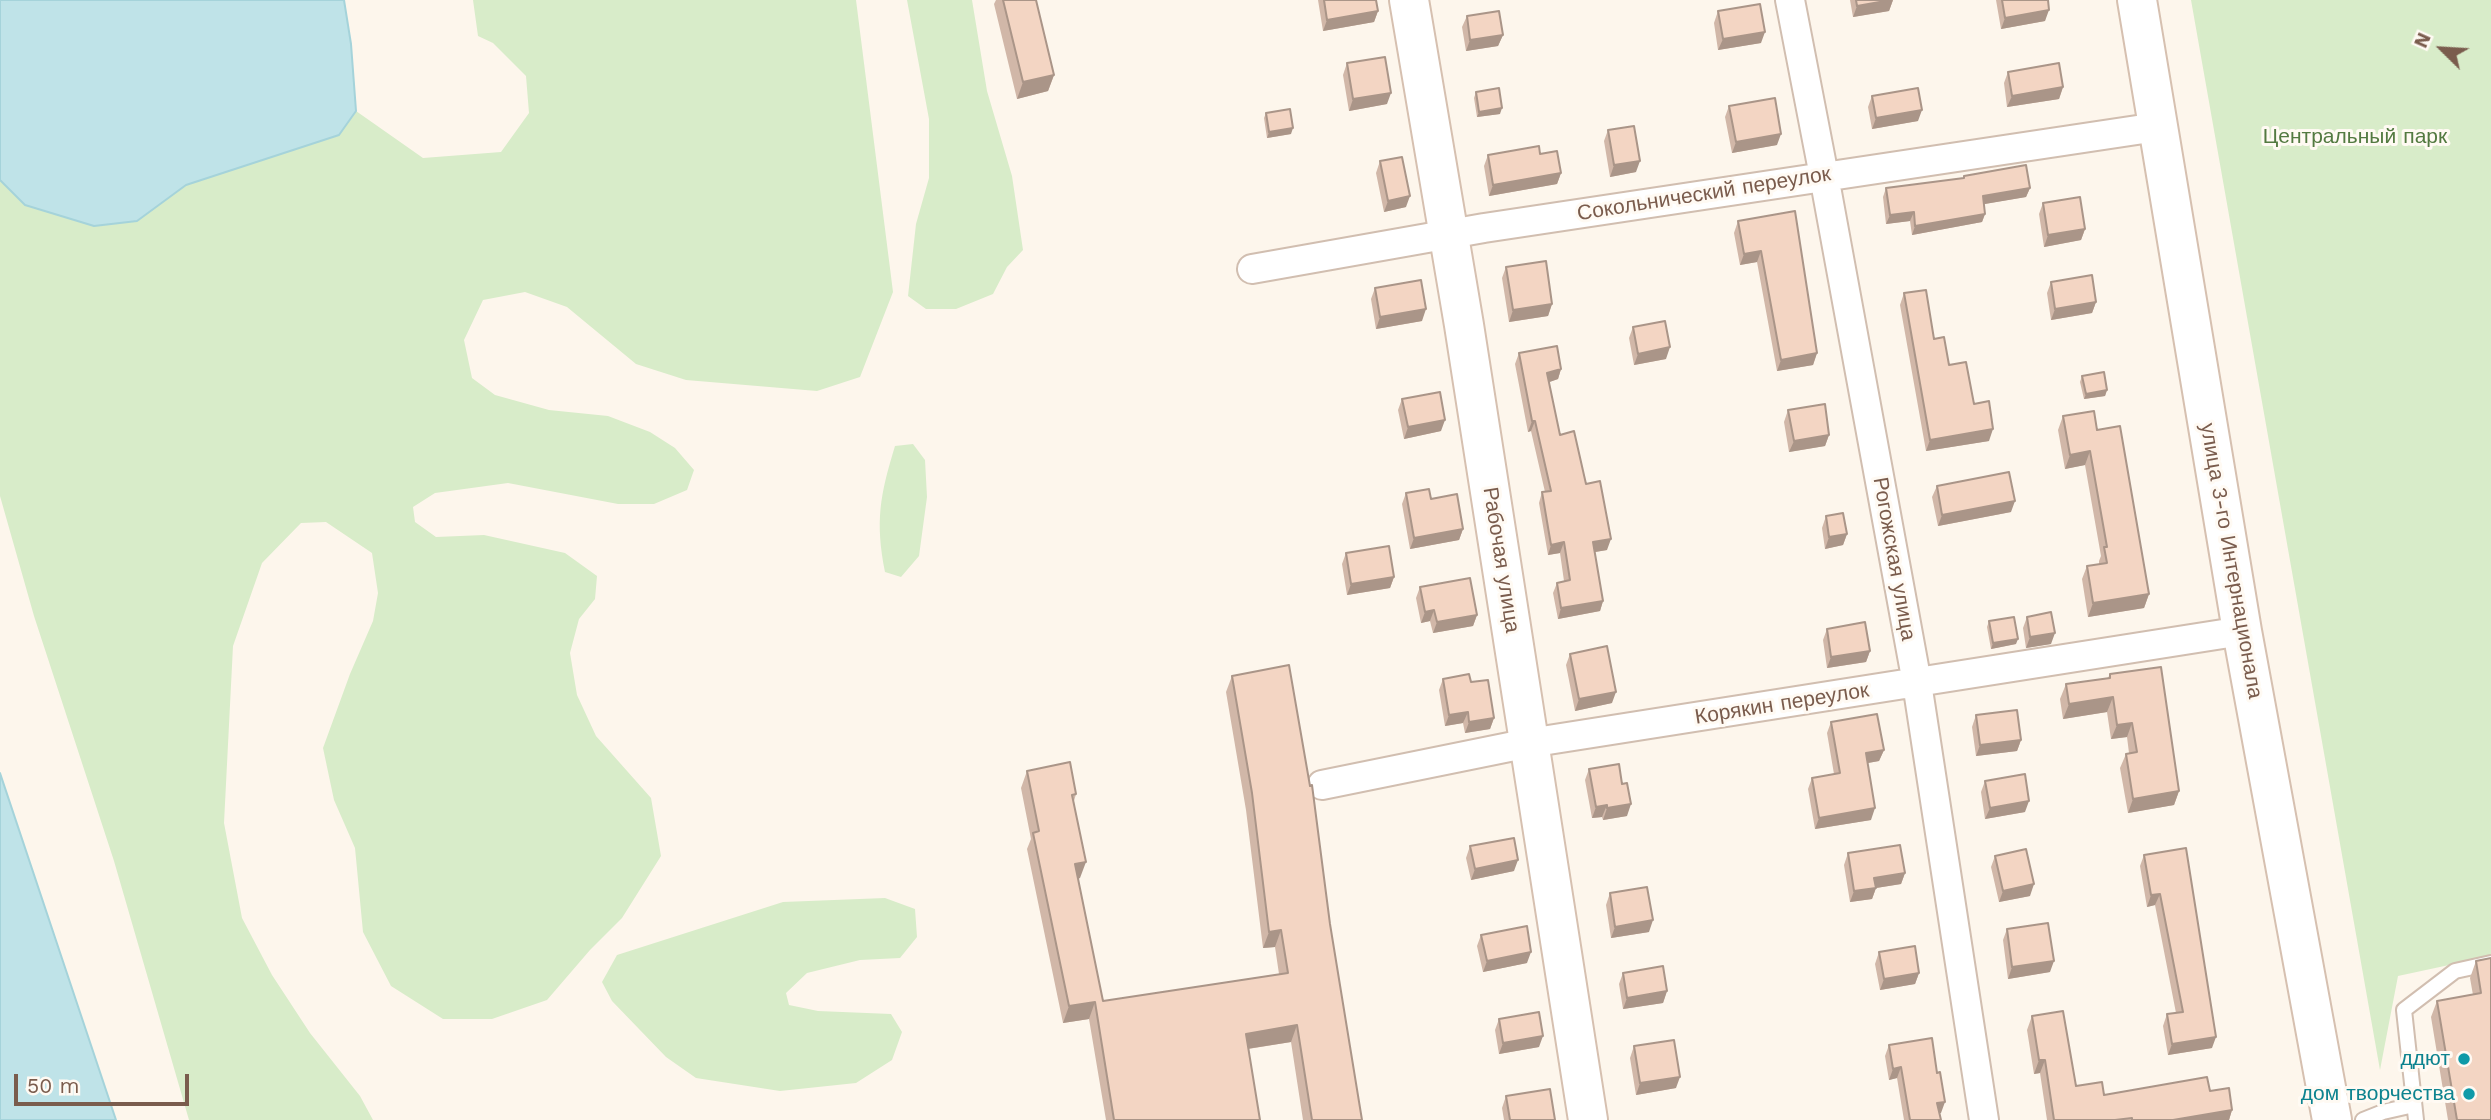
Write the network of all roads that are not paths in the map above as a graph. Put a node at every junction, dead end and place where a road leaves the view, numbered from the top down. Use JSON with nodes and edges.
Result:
{"nodes":[{"id":1,"x":1409,"y":0,"type":"edge"},
{"id":2,"x":1790,"y":0,"type":"edge"},
{"id":3,"x":2137,"y":0,"type":"edge"},
{"id":4,"x":2157,"y":127,"type":"junction"},
{"id":5,"x":1824,"y":176,"type":"junction"},
{"id":6,"x":1449,"y":234,"type":"junction"},
{"id":7,"x":1252,"y":268,"type":"dead end"},
{"id":8,"x":2242,"y":631,"type":"junction"},
{"id":9,"x":1917,"y":683,"type":"junction"},
{"id":10,"x":1529,"y":743,"type":"junction"},
{"id":11,"x":1322,"y":785,"type":"dead end"},
{"id":12,"x":2491,"y":963,"type":"edge"},
{"id":13,"x":2415,"y":1113,"type":"edge"},
{"id":14,"x":1588,"y":1120,"type":"edge"},
{"id":15,"x":1984,"y":1120,"type":"edge"},
{"id":16,"x":2332,"y":1120,"type":"edge"},
{"id":17,"x":2363,"y":1120,"type":"edge"}],
"edges":[{"from":1,"to":6,"type":"main road","name":"Рабочая улица"},
{"from":2,"to":5,"type":"street","name":"Рогожская улица"},
{"from":3,"to":4,"type":"main road","name":"улица 3-го Интернационала"},
{"from":4,"to":5,"type":"street","name":"Сокольнический переулок"},
{"from":4,"to":8,"type":"main road","name":"улица 3-го Интернационала"},
{"from":5,"to":6,"type":"street","name":"Сокольнический переулок"},
{"from":5,"to":9,"type":"street","name":"Рогожская улица"},
{"from":6,"to":7,"type":"street","name":"Сокольнический переулок"},
{"from":6,"to":10,"type":"main road","name":"Рабочая улица"},
{"from":8,"to":9,"type":"street","name":"Корякин переулок"},
{"from":8,"to":16,"type":"main road","name":"улица 3-го Интернационала"},
{"from":9,"to":10,"type":"street","name":"Корякин переулок"},
{"from":9,"to":15,"type":"street","name":"Рогожская улица"},
{"from":10,"to":11,"type":"street","name":"Корякин переулок"},
{"from":10,"to":14,"type":"main road","name":"Рабочая улица"},
{"from":12,"to":13,"type":"lane"},
{"from":13,"to":17,"type":"lane"}]}
